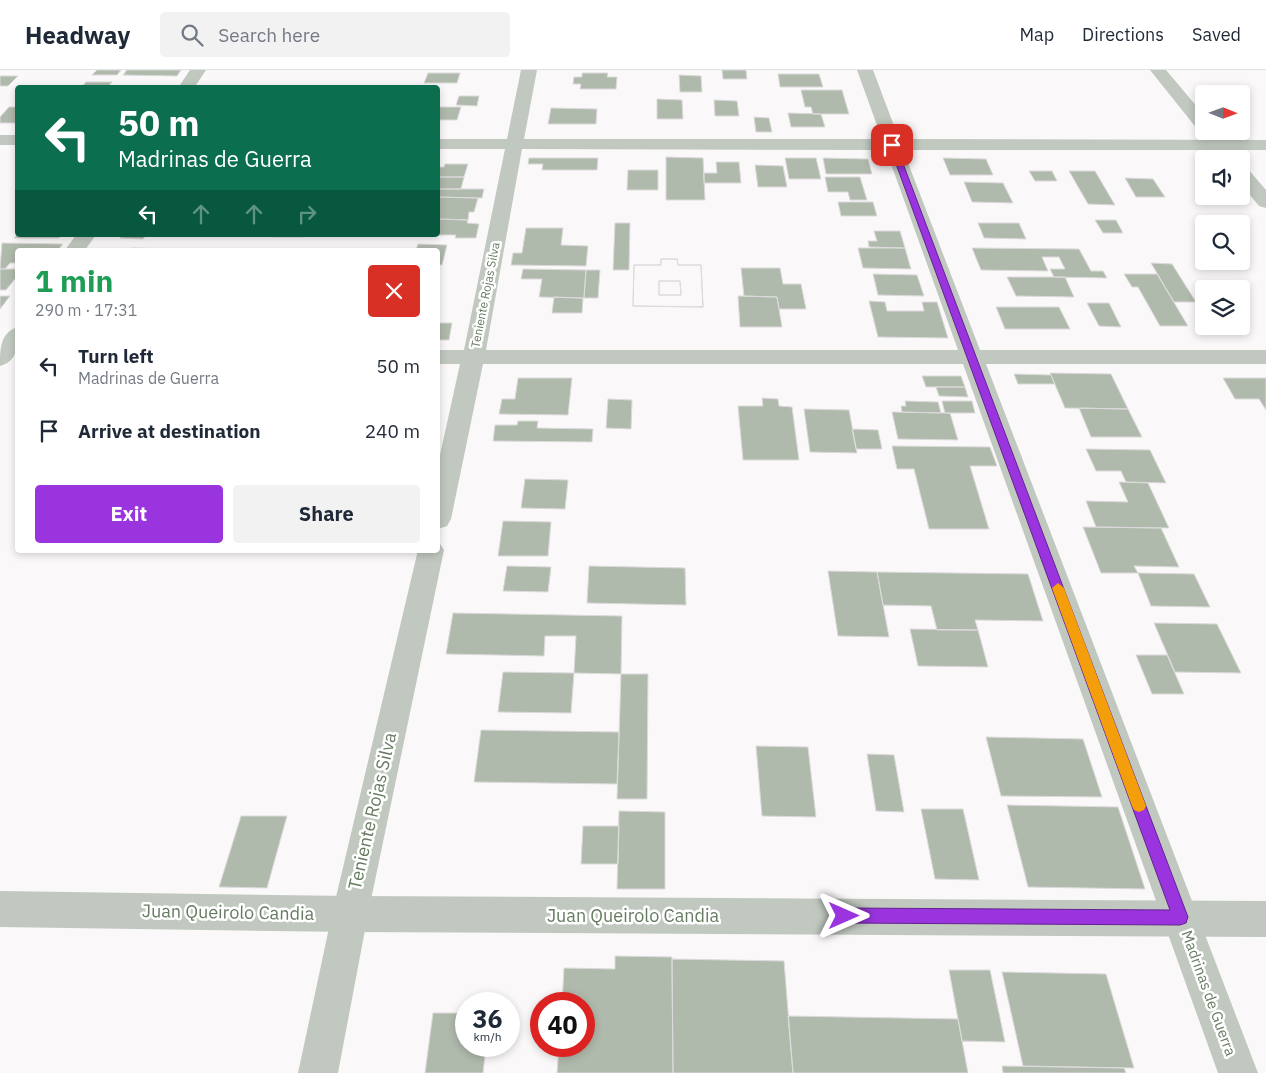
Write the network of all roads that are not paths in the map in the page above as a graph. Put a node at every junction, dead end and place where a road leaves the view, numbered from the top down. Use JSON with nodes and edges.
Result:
{"nodes":[{"id":1,"x":198,"y":70,"type":"edge"},
{"id":2,"x":529,"y":70,"type":"edge"},
{"id":3,"x":864,"y":70,"type":"edge"},
{"id":4,"x":1158,"y":70,"type":"edge"},
{"id":5,"x":188,"y":85,"type":"edge"},
{"id":6,"x":1195,"y":115,"type":"edge"},
{"id":7,"x":0,"y":140,"type":"edge"},
{"id":8,"x":15,"y":140,"type":"edge"},
{"id":9,"x":1216,"y":140,"type":"edge"},
{"id":10,"x":440,"y":144,"type":"edge"},
{"id":11,"x":514,"y":144,"type":"junction"},
{"id":12,"x":892,"y":145,"type":"junction"},
{"id":13,"x":1266,"y":145,"type":"edge"},
{"id":14,"x":1224,"y":150,"type":"edge"},
{"id":15,"x":1237,"y":150,"type":"edge"},
{"id":16,"x":1195,"y":151,"type":"edge"},
{"id":17,"x":1250,"y":183,"type":"edge"},
{"id":18,"x":1266,"y":202,"type":"edge"},
{"id":19,"x":85,"y":237,"type":"edge"},
{"id":20,"x":76,"y":248,"type":"edge"},
{"id":21,"x":15,"y":339,"type":"edge"},
{"id":22,"x":5,"y":355,"type":"edge"},
{"id":23,"x":1266,"y":357,"type":"edge"},
{"id":24,"x":440,"y":358,"type":"edge"},
{"id":25,"x":473,"y":358,"type":"junction"},
{"id":26,"x":972,"y":358,"type":"junction"},
{"id":27,"x":440,"y":510,"type":"edge"},
{"id":28,"x":429,"y":553,"type":"edge"},
{"id":29,"x":0,"y":909,"type":"edge"},
{"id":30,"x":350,"y":914,"type":"junction"},
{"id":31,"x":1180,"y":917,"type":"junction"},
{"id":32,"x":1266,"y":918,"type":"edge"},
{"id":33,"x":318,"y":1073,"type":"edge"},
{"id":34,"x":1238,"y":1073,"type":"edge"}],
"edges":[{"from":1,"to":5,"type":"street"},
{"from":2,"to":11,"type":"street","name":"Teniente Rojas Silva"},
{"from":3,"to":12,"type":"street","name":"Madrinas de Guerra"},
{"from":4,"to":6,"type":"street"},
{"from":7,"to":8,"type":"street"},
{"from":9,"to":14,"type":"street"},
{"from":10,"to":11,"type":"street"},
{"from":11,"to":12,"type":"street"},
{"from":11,"to":25,"type":"street","name":"Teniente Rojas Silva"},
{"from":12,"to":16,"type":"street"},
{"from":12,"to":26,"type":"street","name":"Madrinas de Guerra"},
{"from":13,"to":15,"type":"street"},
{"from":17,"to":18,"type":"street"},
{"from":19,"to":20,"type":"street"},
{"from":21,"to":22,"type":"street"},
{"from":23,"to":26,"type":"street"},
{"from":24,"to":25,"type":"street"},
{"from":25,"to":26,"type":"street"},
{"from":25,"to":27,"type":"street","name":"Teniente Rojas Silva"},
{"from":26,"to":31,"type":"street","name":"Madrinas de Guerra"},
{"from":28,"to":30,"type":"street","name":"Teniente Rojas Silva"},
{"from":29,"to":30,"type":"street","name":"Juan Queirolo Candia"},
{"from":30,"to":31,"type":"street","name":"Juan Queirolo Candia"},
{"from":30,"to":33,"type":"street","name":"Teniente Rojas Silva"},
{"from":31,"to":32,"type":"street","name":"Juan Queirolo Candia"},
{"from":31,"to":34,"type":"street","name":"Madrinas de Guerra"}]}
